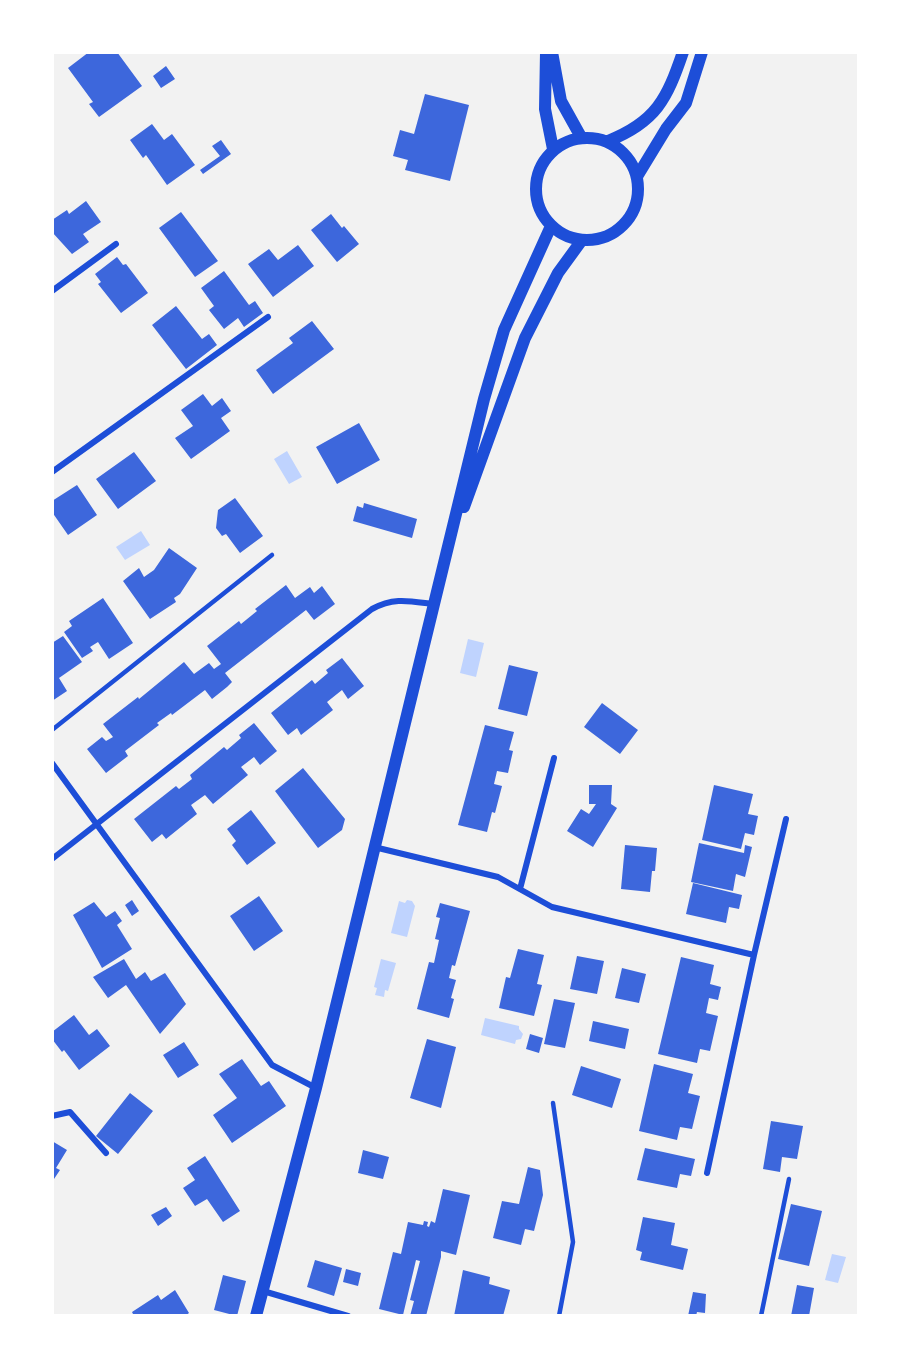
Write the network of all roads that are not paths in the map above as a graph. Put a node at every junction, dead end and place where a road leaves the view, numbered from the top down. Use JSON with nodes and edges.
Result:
{"nodes":[{"id":1,"x":546,"y":52,"type":"edge"},
{"id":2,"x":552,"y":52,"type":"edge"},
{"id":3,"x":683,"y":52,"type":"edge"},
{"id":4,"x":702,"y":52,"type":"edge"},
{"id":5,"x":581,"y":137,"type":"junction"},
{"id":6,"x":608,"y":141,"type":"junction"},
{"id":7,"x":554,"y":149,"type":"junction"},
{"id":8,"x":638,"y":175,"type":"junction"},
{"id":9,"x":551,"y":226,"type":"junction"},
{"id":10,"x":582,"y":240,"type":"junction"},
{"id":11,"x":116,"y":244,"type":"dead end"},
{"id":12,"x":52,"y":291,"type":"edge"},
{"id":13,"x":268,"y":317,"type":"dead end"},
{"id":14,"x":52,"y":472,"type":"edge"},
{"id":15,"x":273,"y":555,"type":"dead end"},
{"id":16,"x":443,"y":565,"type":"junction"},
{"id":17,"x":433,"y":604,"type":"junction"},
{"id":18,"x":52,"y":730,"type":"edge"},
{"id":19,"x":554,"y":758,"type":"dead end"},
{"id":20,"x":52,"y":763,"type":"edge"},
{"id":21,"x":786,"y":819,"type":"dead end"},
{"id":22,"x":96,"y":823,"type":"junction"},
{"id":23,"x":374,"y":847,"type":"junction"},
{"id":24,"x":52,"y":859,"type":"edge"},
{"id":25,"x":520,"y":889,"type":"junction"},
{"id":26,"x":754,"y":956,"type":"junction"},
{"id":27,"x":316,"y":1088,"type":"junction"},
{"id":28,"x":553,"y":1103,"type":"dead end"},
{"id":29,"x":52,"y":1116,"type":"edge"},
{"id":30,"x":106,"y":1153,"type":"dead end"},
{"id":31,"x":707,"y":1173,"type":"dead end"},
{"id":32,"x":789,"y":1179,"type":"dead end"},
{"id":33,"x":264,"y":1291,"type":"junction"},
{"id":34,"x":256,"y":1316,"type":"edge"},
{"id":35,"x":348,"y":1316,"type":"edge"},
{"id":36,"x":559,"y":1316,"type":"edge"},
{"id":37,"x":760,"y":1316,"type":"edge"}],
"edges":[{"from":1,"to":7,"type":"main road"},
{"from":2,"to":5,"type":"main road"},
{"from":3,"to":6,"type":"main road"},
{"from":4,"to":8,"type":"main road"},
{"from":5,"to":6,"type":"main road"},
{"from":5,"to":7,"type":"main road"},
{"from":6,"to":8,"type":"main road"},
{"from":7,"to":9,"type":"main road"},
{"from":8,"to":10,"type":"main road"},
{"from":9,"to":10,"type":"main road"},
{"from":9,"to":16,"type":"main road"},
{"from":10,"to":16,"type":"main road"},
{"from":11,"to":12,"type":"street"},
{"from":13,"to":14,"type":"street"},
{"from":15,"to":18,"type":"lane"},
{"from":16,"to":17,"type":"main road"},
{"from":17,"to":22,"type":"street"},
{"from":17,"to":23,"type":"main road"},
{"from":19,"to":25,"type":"street"},
{"from":20,"to":22,"type":"street"},
{"from":21,"to":26,"type":"street"},
{"from":22,"to":24,"type":"street"},
{"from":22,"to":27,"type":"street"},
{"from":23,"to":25,"type":"street"},
{"from":23,"to":27,"type":"main road"},
{"from":25,"to":26,"type":"street"},
{"from":26,"to":31,"type":"street"},
{"from":27,"to":33,"type":"main road"},
{"from":28,"to":36,"type":"lane"},
{"from":29,"to":30,"type":"street"},
{"from":32,"to":37,"type":"lane"},
{"from":33,"to":34,"type":"main road"},
{"from":33,"to":35,"type":"street"}]}
